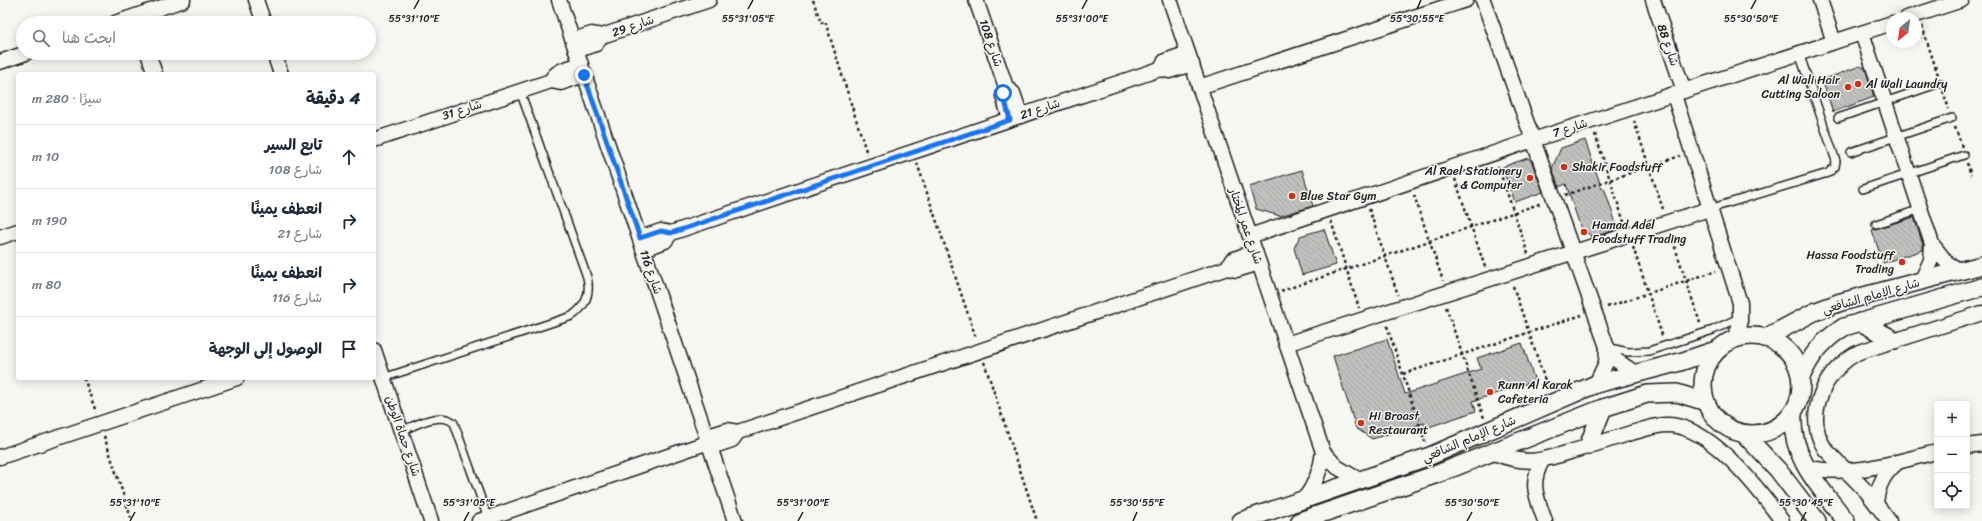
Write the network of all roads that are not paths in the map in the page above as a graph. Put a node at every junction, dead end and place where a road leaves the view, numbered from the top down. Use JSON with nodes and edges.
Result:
{"nodes":[{"id":1,"x":183,"y":0,"type":"edge"},
{"id":2,"x":256,"y":0,"type":"edge"},
{"id":3,"x":559,"y":0,"type":"edge"},
{"id":4,"x":709,"y":0,"type":"edge"},
{"id":5,"x":976,"y":0,"type":"edge"},
{"id":6,"x":1170,"y":0,"type":"edge"},
{"id":7,"x":1466,"y":0,"type":"edge"},
{"id":8,"x":1483,"y":0,"type":"edge"},
{"id":9,"x":1653,"y":0,"type":"edge"},
{"id":10,"x":1820,"y":0,"type":"edge"},
{"id":11,"x":1962,"y":0,"type":"edge"},
{"id":12,"x":1922,"y":13,"type":"edge"},
{"id":13,"x":146,"y":16,"type":"edge"},
{"id":14,"x":262,"y":16,"type":"edge"},
{"id":15,"x":1886,"y":25,"type":"edge"},
{"id":16,"x":1862,"y":33,"type":"junction"},
{"id":17,"x":1834,"y":42,"type":"junction"},
{"id":18,"x":1799,"y":54,"type":"junction"},
{"id":19,"x":16,"y":56,"type":"edge"},
{"id":20,"x":578,"y":57,"type":"junction"},
{"id":21,"x":1190,"y":58,"type":"junction"},
{"id":22,"x":150,"y":60,"type":"edge"},
{"id":23,"x":276,"y":60,"type":"edge"},
{"id":24,"x":0,"y":62,"type":"edge"},
{"id":25,"x":154,"y":72,"type":"edge"},
{"id":26,"x":280,"y":72,"type":"edge"},
{"id":27,"x":1940,"y":83,"type":"road end"},
{"id":28,"x":1199,"y":87,"type":"junction"},
{"id":29,"x":520,"y":91,"type":"junction"},
{"id":30,"x":1679,"y":93,"type":"junction"},
{"id":31,"x":1885,"y":102,"type":"junction"},
{"id":32,"x":1015,"y":118,"type":"junction"},
{"id":33,"x":1838,"y":118,"type":"dead end"},
{"id":34,"x":1952,"y":118,"type":"road end"},
{"id":35,"x":1897,"y":137,"type":"junction"},
{"id":36,"x":376,"y":139,"type":"edge"},
{"id":37,"x":1533,"y":140,"type":"junction"},
{"id":38,"x":1851,"y":152,"type":"dead end"},
{"id":39,"x":1964,"y":155,"type":"road end"},
{"id":40,"x":1909,"y":174,"type":"junction"},
{"id":41,"x":1863,"y":189,"type":"dead end"},
{"id":42,"x":1709,"y":209,"type":"junction"},
{"id":43,"x":1921,"y":209,"type":"junction"},
{"id":44,"x":1876,"y":224,"type":"dead end"},
{"id":45,"x":16,"y":232,"type":"edge"},
{"id":46,"x":1250,"y":236,"type":"junction"},
{"id":47,"x":0,"y":237,"type":"edge"},
{"id":48,"x":642,"y":243,"type":"junction"},
{"id":49,"x":1932,"y":244,"type":"junction"},
{"id":50,"x":1573,"y":252,"type":"junction"},
{"id":51,"x":1257,"y":257,"type":"junction"},
{"id":52,"x":1982,"y":265,"type":"edge"},
{"id":53,"x":1961,"y":271,"type":"junction"},
{"id":54,"x":1922,"y":282,"type":"junction"},
{"id":55,"x":1982,"y":286,"type":"edge"},
{"id":56,"x":1982,"y":313,"type":"edge"},
{"id":57,"x":1741,"y":317,"type":"junction"},
{"id":58,"x":1860,"y":322,"type":"junction"},
{"id":59,"x":1765,"y":338,"type":"junction"},
{"id":60,"x":1734,"y":340,"type":"junction"},
{"id":61,"x":1895,"y":340,"type":"junction"},
{"id":62,"x":1286,"y":344,"type":"junction"},
{"id":63,"x":1607,"y":347,"type":"junction"},
{"id":64,"x":1718,"y":349,"type":"junction"},
{"id":65,"x":376,"y":356,"type":"edge"},
{"id":66,"x":1635,"y":373,"type":"junction"},
{"id":67,"x":1801,"y":377,"type":"junction"},
{"id":68,"x":383,"y":378,"type":"junction"},
{"id":69,"x":231,"y":380,"type":"edge"},
{"id":70,"x":1596,"y":384,"type":"junction"},
{"id":71,"x":1706,"y":402,"type":"junction"},
{"id":72,"x":1603,"y":408,"type":"junction"},
{"id":73,"x":1793,"y":414,"type":"junction"},
{"id":74,"x":401,"y":431,"type":"junction"},
{"id":75,"x":1744,"y":434,"type":"junction"},
{"id":76,"x":709,"y":442,"type":"junction"},
{"id":77,"x":1982,"y":444,"type":"edge"},
{"id":78,"x":1588,"y":446,"type":"junction"},
{"id":79,"x":1970,"y":446,"type":"edge"},
{"id":80,"x":1323,"y":452,"type":"junction"},
{"id":81,"x":1494,"y":453,"type":"junction"},
{"id":82,"x":1934,"y":453,"type":"edge"},
{"id":83,"x":0,"y":457,"type":"edge"},
{"id":84,"x":1542,"y":461,"type":"junction"},
{"id":85,"x":1898,"y":462,"type":"junction"},
{"id":86,"x":1806,"y":467,"type":"junction"},
{"id":87,"x":1847,"y":472,"type":"junction"},
{"id":88,"x":1361,"y":481,"type":"junction"},
{"id":89,"x":1304,"y":500,"type":"junction"},
{"id":90,"x":1876,"y":503,"type":"junction"},
{"id":91,"x":1813,"y":518,"type":"edge"},
{"id":92,"x":483,"y":519,"type":"edge"},
{"id":93,"x":431,"y":521,"type":"edge"},
{"id":94,"x":735,"y":521,"type":"edge"},
{"id":95,"x":1242,"y":521,"type":"edge"},
{"id":96,"x":1303,"y":521,"type":"edge"},
{"id":97,"x":1545,"y":521,"type":"edge"},
{"id":98,"x":1782,"y":521,"type":"edge"},
{"id":99,"x":1846,"y":521,"type":"edge"},
{"id":100,"x":1889,"y":521,"type":"edge"}],
"edges":[{"from":1,"to":13,"type":"street"},
{"from":2,"to":14,"type":"street"},
{"from":3,"to":20,"type":"street","name":"شارع 116"},
{"from":4,"to":20,"type":"street","name":"شارع 29"},
{"from":5,"to":32,"type":"street","name":"شارع 108"},
{"from":6,"to":21,"type":"street","name":"شارع عمر المختار"},
{"from":7,"to":28,"type":"street"},
{"from":8,"to":37,"type":"street"},
{"from":9,"to":30,"type":"street","name":"شارع 88"},
{"from":10,"to":17,"type":"street"},
{"from":11,"to":12,"type":"street"},
{"from":15,"to":16,"type":"street","name":"شارع 7"},
{"from":16,"to":17,"type":"street","name":"شارع 7"},
{"from":16,"to":31,"type":"street"},
{"from":17,"to":18,"type":"street","name":"شارع 7"},
{"from":18,"to":30,"type":"street","name":"شارع 7"},
{"from":18,"to":42,"type":"lane"},
{"from":19,"to":24,"type":"street"},
{"from":20,"to":29,"type":"street","name":"شارع 31"},
{"from":20,"to":48,"type":"street","name":"شارع 116"},
{"from":21,"to":28,"type":"street","name":"شارع عمر المختار"},
{"from":21,"to":32,"type":"street","name":"شارع 21"},
{"from":22,"to":25,"type":"street"},
{"from":23,"to":26,"type":"street"},
{"from":27,"to":31,"type":"lane"},
{"from":28,"to":46,"type":"street","name":"شارع عمر المختار"},
{"from":29,"to":36,"type":"street","name":"شارع 31"},
{"from":29,"to":68,"type":"lane"},
{"from":30,"to":37,"type":"street","name":"شارع 7"},
{"from":30,"to":42,"type":"street","name":"شارع 88"},
{"from":31,"to":33,"type":"lane"},
{"from":31,"to":35,"type":"street"},
{"from":32,"to":48,"type":"street","name":"شارع 21"},
{"from":34,"to":35,"type":"lane"},
{"from":35,"to":38,"type":"lane"},
{"from":35,"to":40,"type":"street"},
{"from":37,"to":46,"type":"street","name":"شارع 7"},
{"from":37,"to":50,"type":"street"},
{"from":39,"to":40,"type":"lane"},
{"from":40,"to":41,"type":"lane"},
{"from":40,"to":43,"type":"street"},
{"from":42,"to":50,"type":"street"},
{"from":42,"to":57,"type":"street","name":"شارع 88"},
{"from":43,"to":44,"type":"lane"},
{"from":43,"to":49,"type":"street"},
{"from":45,"to":47,"type":"street"},
{"from":46,"to":51,"type":"street","name":"شارع عمر المختار"},
{"from":48,"to":76,"type":"street","name":"شارع 116"},
{"from":49,"to":53,"type":"street"},
{"from":49,"to":54,"type":"street"},
{"from":50,"to":62,"type":"street"},
{"from":50,"to":63,"type":"street"},
{"from":51,"to":62,"type":"street","name":"شارع عمر المختار"},
{"from":51,"to":76,"type":"street"},
{"from":52,"to":53,"type":"street","name":"شارع الإمام الشافعي"},
{"from":53,"to":54,"type":"street","name":"شارع الإمام الشافعي"},
{"from":54,"to":59,"type":"street","name":"شارع الإمام الشافعي"},
{"from":55,"to":58,"type":"street","name":"شارع الإمام الشافعي"},
{"from":56,"to":61,"type":"street"},
{"from":57,"to":60,"type":"street"},
{"from":57,"to":63,"type":"lane"},
{"from":58,"to":61,"type":"street"},
{"from":58,"to":67,"type":"street","name":"شارع الإمام الشافعي"},
{"from":59,"to":60,"type":"street"},
{"from":59,"to":67,"type":"street"},
{"from":60,"to":64,"type":"street"},
{"from":61,"to":87,"type":"street"},
{"from":62,"to":80,"type":"street","name":"شارع عمر المختار"},
{"from":63,"to":66,"type":"street"},
{"from":63,"to":70,"type":"street"},
{"from":64,"to":66,"type":"street","name":"شارع الإمام الشافعي"},
{"from":64,"to":71,"type":"street"},
{"from":65,"to":68,"type":"street","name":"شارع حماة الوطن"},
{"from":66,"to":70,"type":"street","name":"شارع الإمام الشافعي"},
{"from":67,"to":73,"type":"street"},
{"from":68,"to":74,"type":"street","name":"شارع حماة الوطن"},
{"from":69,"to":83,"type":"street"},
{"from":70,"to":88,"type":"street","name":"شارع الإمام الشافعي"},
{"from":71,"to":72,"type":"street","name":"شارع الإمام الشافعي"},
{"from":71,"to":75,"type":"street"},
{"from":72,"to":78,"type":"street"},
{"from":72,"to":81,"type":"street","name":"شارع الإمام الشافعي"},
{"from":73,"to":75,"type":"street"},
{"from":73,"to":86,"type":"street"},
{"from":74,"to":92,"type":"lane"},
{"from":74,"to":93,"type":"street","name":"شارع حماة الوطن"},
{"from":75,"to":91,"type":"street"},
{"from":76,"to":92,"type":"street"},
{"from":76,"to":94,"type":"street","name":"شارع 116"},
{"from":77,"to":79,"type":"street"},
{"from":78,"to":84,"type":"street"},
{"from":78,"to":98,"type":"street"},
{"from":80,"to":88,"type":"street","name":"شارع عمر المختار"},
{"from":80,"to":89,"type":"street"},
{"from":81,"to":84,"type":"street"},
{"from":81,"to":96,"type":"street","name":"شارع الإمام الشافعي"},
{"from":82,"to":85,"type":"street"},
{"from":84,"to":97,"type":"street"},
{"from":85,"to":87,"type":"street"},
{"from":85,"to":90,"type":"street"},
{"from":86,"to":87,"type":"street"},
{"from":86,"to":99,"type":"street"},
{"from":87,"to":90,"type":"street"},
{"from":88,"to":89,"type":"street","name":"شارع الإمام الشافعي"},
{"from":89,"to":95,"type":"street","name":"شارع الإمام الشافعي"},
{"from":90,"to":100,"type":"street"}]}
